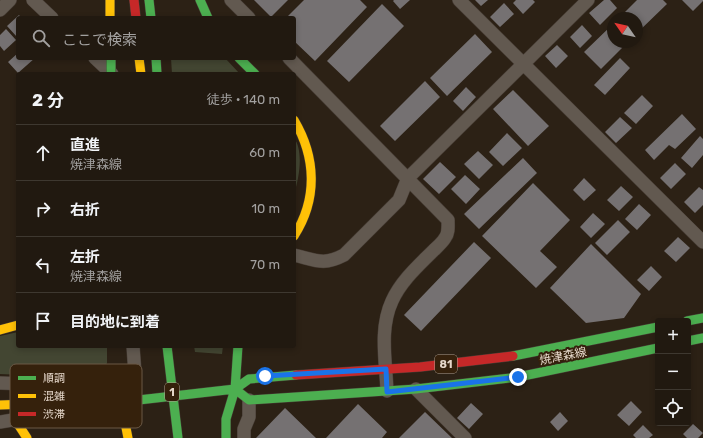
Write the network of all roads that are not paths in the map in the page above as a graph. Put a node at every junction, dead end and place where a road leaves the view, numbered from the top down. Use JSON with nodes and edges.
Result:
{"nodes":[{"id":1,"x":10,"y":0,"type":"edge"},
{"id":2,"x":33,"y":0,"type":"edge"},
{"id":3,"x":110,"y":0,"type":"edge"},
{"id":4,"x":134,"y":0,"type":"edge"},
{"id":5,"x":149,"y":0,"type":"edge"},
{"id":6,"x":200,"y":0,"type":"edge"},
{"id":7,"x":231,"y":0,"type":"edge"},
{"id":8,"x":459,"y":0,"type":"edge"},
{"id":9,"x":588,"y":0,"type":"edge"},
{"id":10,"x":0,"y":10,"type":"edge"},
{"id":11,"x":50,"y":16,"type":"edge"},
{"id":12,"x":112,"y":16,"type":"edge"},
{"id":13,"x":136,"y":16,"type":"edge"},
{"id":14,"x":151,"y":16,"type":"edge"},
{"id":15,"x":207,"y":16,"type":"edge"},
{"id":16,"x":247,"y":16,"type":"edge"},
{"id":17,"x":97,"y":60,"type":"edge"},
{"id":18,"x":111,"y":60,"type":"edge"},
{"id":19,"x":117,"y":60,"type":"edge"},
{"id":20,"x":139,"y":60,"type":"edge"},
{"id":21,"x":156,"y":60,"type":"edge"},
{"id":22,"x":241,"y":60,"type":"edge"},
{"id":23,"x":291,"y":60,"type":"edge"},
{"id":24,"x":523,"y":64,"type":"junction"},
{"id":25,"x":110,"y":72,"type":"edge"},
{"id":26,"x":112,"y":72,"type":"edge"},
{"id":27,"x":119,"y":72,"type":"edge"},
{"id":28,"x":141,"y":72,"type":"edge"},
{"id":29,"x":157,"y":72,"type":"edge"},
{"id":30,"x":253,"y":72,"type":"edge"},
{"id":31,"x":296,"y":123,"type":"edge"},
{"id":32,"x":408,"y":178,"type":"junction"},
{"id":33,"x":296,"y":231,"type":"edge"},
{"id":34,"x":703,"y":242,"type":"edge"},
{"id":35,"x":296,"y":256,"type":"edge"},
{"id":36,"x":16,"y":316,"type":"edge"},
{"id":37,"x":703,"y":318,"type":"edge"},
{"id":38,"x":0,"y":320,"type":"edge"},
{"id":39,"x":691,"y":320,"type":"edge"},
{"id":40,"x":16,"y":326,"type":"edge"},
{"id":41,"x":655,"y":328,"type":"edge"},
{"id":42,"x":0,"y":330,"type":"edge"},
{"id":43,"x":703,"y":338,"type":"edge"},
{"id":44,"x":691,"y":340,"type":"edge"},
{"id":45,"x":133,"y":348,"type":"edge"},
{"id":46,"x":168,"y":348,"type":"edge"},
{"id":47,"x":238,"y":348,"type":"edge"},
{"id":48,"x":655,"y":349,"type":"edge"},
{"id":49,"x":134,"y":364,"type":"edge"},
{"id":50,"x":386,"y":369,"type":"junction"},
{"id":51,"x":0,"y":383,"type":"edge"},
{"id":52,"x":10,"y":383,"type":"edge"},
{"id":53,"x":185,"y":384,"type":"dead end"},
{"id":54,"x":236,"y":389,"type":"junction"},
{"id":55,"x":416,"y":389,"type":"junction"},
{"id":56,"x":387,"y":392,"type":"junction"},
{"id":57,"x":142,"y":400,"type":"edge"},
{"id":58,"x":249,"y":400,"type":"junction"},
{"id":59,"x":0,"y":401,"type":"edge"},
{"id":60,"x":10,"y":401,"type":"edge"},
{"id":61,"x":0,"y":405,"type":"edge"},
{"id":62,"x":10,"y":405,"type":"edge"},
{"id":63,"x":187,"y":407,"type":"dead end"},
{"id":64,"x":10,"y":421,"type":"edge"},
{"id":65,"x":0,"y":422,"type":"edge"},
{"id":66,"x":21,"y":428,"type":"edge"},
{"id":67,"x":126,"y":428,"type":"edge"},
{"id":68,"x":27,"y":438,"type":"edge"},
{"id":69,"x":128,"y":438,"type":"edge"},
{"id":70,"x":178,"y":438,"type":"edge"},
{"id":71,"x":226,"y":438,"type":"edge"},
{"id":72,"x":244,"y":438,"type":"edge"},
{"id":73,"x":465,"y":438,"type":"edge"}],
"edges":[{"from":1,"to":10,"type":"street"},
{"from":2,"to":11,"type":"street"},
{"from":3,"to":12,"type":"street"},
{"from":4,"to":13,"type":"main road"},
{"from":5,"to":14,"type":"main road"},
{"from":6,"to":15,"type":"main road"},
{"from":7,"to":16,"type":"street"},
{"from":8,"to":24,"type":"street"},
{"from":9,"to":24,"type":"street"},
{"from":17,"to":25,"type":"street"},
{"from":18,"to":26,"type":"main road","bridge":true},
{"from":19,"to":27,"type":"street"},
{"from":20,"to":28,"type":"main road"},
{"from":21,"to":29,"type":"main road"},
{"from":22,"to":30,"type":"main road"},
{"from":23,"to":32,"type":"street"},
{"from":24,"to":32,"type":"street"},
{"from":24,"to":34,"type":"street"},
{"from":31,"to":33,"type":"main road"},
{"from":32,"to":35,"type":"street"},
{"from":32,"to":50,"type":"street"},
{"from":36,"to":38,"type":"street"},
{"from":37,"to":39,"type":"main road"},
{"from":40,"to":42,"type":"main road"},
{"from":41,"to":50,"type":"main road","name":"焼津森線","number":"81"},
{"from":43,"to":44,"type":"main road"},
{"from":45,"to":49,"type":"street"},
{"from":46,"to":70,"type":"main road","number":"1","bridge":true},
{"from":47,"to":54,"type":"main road"},
{"from":48,"to":55,"type":"main road","name":"焼津森線","number":"81"},
{"from":50,"to":54,"type":"main road","name":"焼津森線","number":"81"},
{"from":50,"to":56,"type":"street"},
{"from":51,"to":52,"type":"street"},
{"from":53,"to":63,"type":"main road","number":"1"},
{"from":54,"to":57,"type":"main road","name":"焼津森線","number":"81"},
{"from":54,"to":58,"type":"main road"},
{"from":54,"to":71,"type":"main road"},
{"from":55,"to":56,"type":"main road","name":"焼津森線","number":"81"},
{"from":55,"to":73,"type":"street"},
{"from":56,"to":58,"type":"main road","name":"焼津森線","number":"81"},
{"from":58,"to":72,"type":"street"},
{"from":59,"to":60,"type":"main road"},
{"from":61,"to":62,"type":"main road"},
{"from":64,"to":65,"type":"street"},
{"from":66,"to":68,"type":"main road"},
{"from":67,"to":69,"type":"main road"}]}
